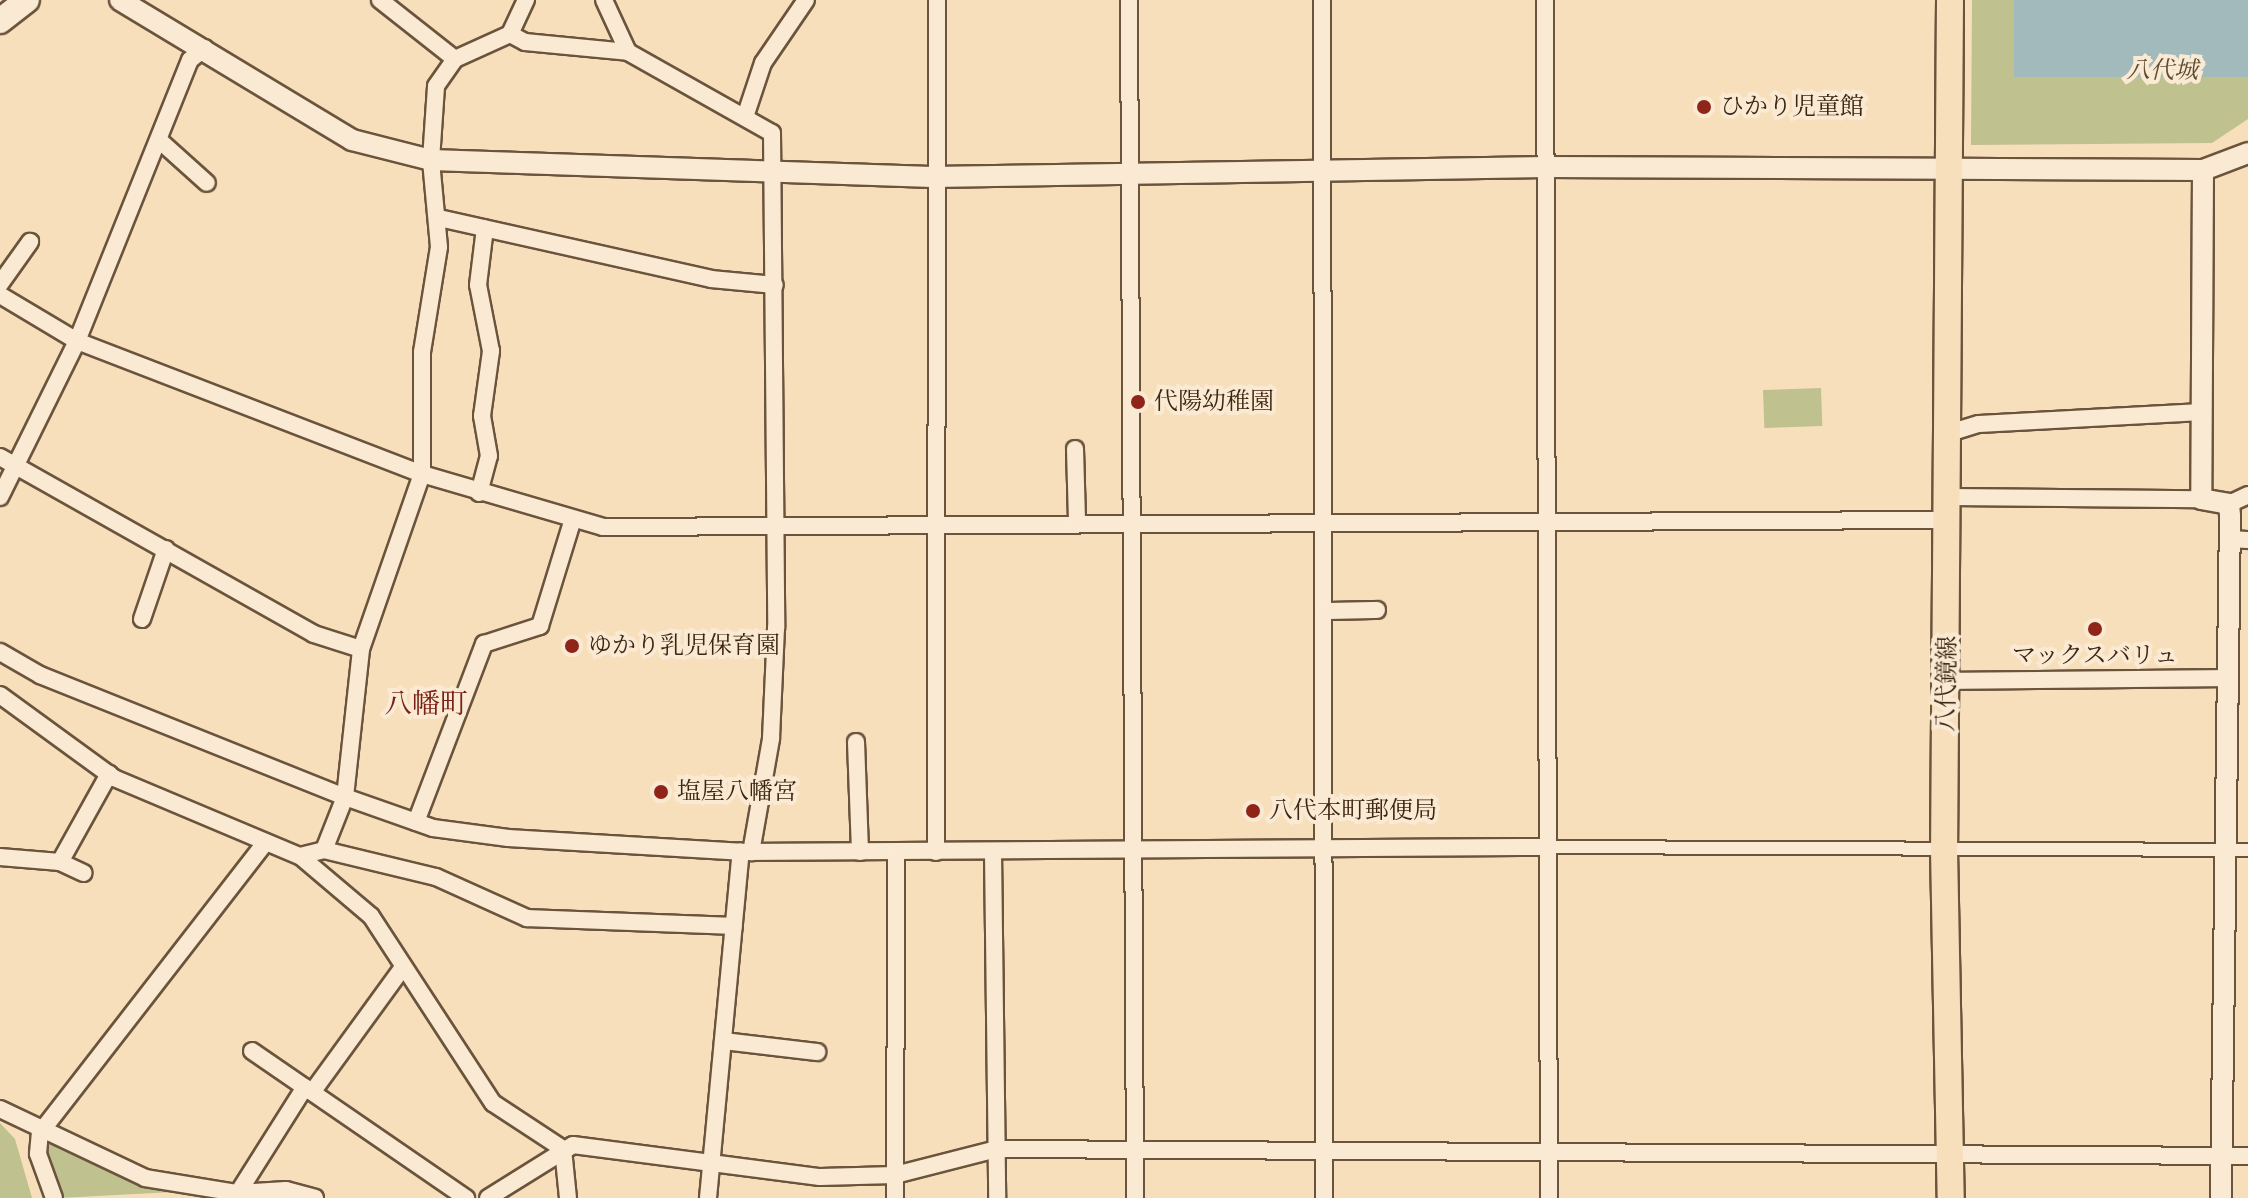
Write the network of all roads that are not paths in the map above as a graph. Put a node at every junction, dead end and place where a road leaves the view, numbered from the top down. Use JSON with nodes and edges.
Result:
{"nodes":[{"id":1,"x":27,"y":0,"type":"edge"},
{"id":2,"x":120,"y":0,"type":"edge"},
{"id":3,"x":380,"y":0,"type":"edge"},
{"id":4,"x":526,"y":0,"type":"edge"},
{"id":5,"x":604,"y":0,"type":"edge"},
{"id":6,"x":806,"y":0,"type":"edge"},
{"id":7,"x":937,"y":0,"type":"edge"},
{"id":8,"x":1129,"y":0,"type":"edge"},
{"id":9,"x":1322,"y":0,"type":"edge"},
{"id":10,"x":1545,"y":0,"type":"edge"},
{"id":11,"x":1934,"y":0,"type":"edge"},
{"id":12,"x":1950,"y":0,"type":"edge"},
{"id":13,"x":0,"y":21,"type":"edge"},
{"id":14,"x":510,"y":34,"type":"junction"},
{"id":15,"x":205,"y":48,"type":"junction"},
{"id":16,"x":628,"y":52,"type":"junction"},
{"id":17,"x":455,"y":59,"type":"junction"},
{"id":18,"x":746,"y":114,"type":"junction"},
{"id":19,"x":159,"y":140,"type":"junction"},
{"id":20,"x":2248,"y":153,"type":"edge"},
{"id":21,"x":431,"y":160,"type":"junction"},
{"id":22,"x":1546,"y":167,"type":"junction"},
{"id":23,"x":1945,"y":170,"type":"junction"},
{"id":24,"x":2203,"y":170,"type":"junction"},
{"id":25,"x":1325,"y":171,"type":"junction"},
{"id":26,"x":774,"y":175,"type":"junction"},
{"id":27,"x":1130,"y":175,"type":"junction"},
{"id":28,"x":933,"y":177,"type":"junction"},
{"id":29,"x":207,"y":183,"type":"dead end"},
{"id":30,"x":439,"y":218,"type":"junction"},
{"id":31,"x":485,"y":228,"type":"junction"},
{"id":32,"x":30,"y":242,"type":"dead end"},
{"id":33,"x":0,"y":284,"type":"edge"},
{"id":34,"x":775,"y":285,"type":"junction"},
{"id":35,"x":0,"y":295,"type":"edge"},
{"id":36,"x":77,"y":341,"type":"junction"},
{"id":37,"x":2202,"y":412,"type":"junction"},
{"id":38,"x":1949,"y":433,"type":"junction"},
{"id":39,"x":1075,"y":449,"type":"dead end"},
{"id":40,"x":0,"y":457,"type":"edge"},
{"id":41,"x":16,"y":466,"type":"junction"},
{"id":42,"x":422,"y":474,"type":"junction"},
{"id":43,"x":479,"y":493,"type":"junction"},
{"id":44,"x":0,"y":497,"type":"edge"},
{"id":45,"x":2201,"y":499,"type":"junction"},
{"id":46,"x":2239,"y":499,"type":"edge"},
{"id":47,"x":1950,"y":508,"type":"junction"},
{"id":48,"x":1324,"y":521,"type":"junction"},
{"id":49,"x":572,"y":522,"type":"junction"},
{"id":50,"x":1077,"y":522,"type":"junction"},
{"id":51,"x":1547,"y":522,"type":"junction"},
{"id":52,"x":1134,"y":523,"type":"junction"},
{"id":53,"x":775,"y":525,"type":"junction"},
{"id":54,"x":935,"y":525,"type":"junction"},
{"id":55,"x":2239,"y":539,"type":"edge"},
{"id":56,"x":166,"y":549,"type":"junction"},
{"id":57,"x":1377,"y":610,"type":"dead end"},
{"id":58,"x":1325,"y":611,"type":"junction"},
{"id":59,"x":142,"y":619,"type":"dead end"},
{"id":60,"x":361,"y":649,"type":"junction"},
{"id":61,"x":0,"y":652,"type":"edge"},
{"id":62,"x":2224,"y":678,"type":"junction"},
{"id":63,"x":1948,"y":681,"type":"junction"},
{"id":64,"x":0,"y":695,"type":"edge"},
{"id":65,"x":856,"y":742,"type":"dead end"},
{"id":66,"x":109,"y":774,"type":"junction"},
{"id":67,"x":345,"y":797,"type":"junction"},
{"id":68,"x":416,"y":822,"type":"junction"},
{"id":69,"x":266,"y":842,"type":"junction"},
{"id":70,"x":1544,"y":847,"type":"junction"},
{"id":71,"x":1325,"y":848,"type":"junction"},
{"id":72,"x":1944,"y":849,"type":"junction"},
{"id":73,"x":324,"y":850,"type":"junction"},
{"id":74,"x":2248,"y":850,"type":"edge"},
{"id":75,"x":2221,"y":851,"type":"junction"},
{"id":76,"x":746,"y":852,"type":"junction"},
{"id":77,"x":860,"y":852,"type":"junction"},
{"id":78,"x":936,"y":852,"type":"junction"},
{"id":79,"x":993,"y":852,"type":"junction"},
{"id":80,"x":1131,"y":852,"type":"junction"},
{"id":81,"x":896,"y":853,"type":"junction"},
{"id":82,"x":300,"y":856,"type":"junction"},
{"id":83,"x":0,"y":857,"type":"edge"},
{"id":84,"x":60,"y":862,"type":"junction"},
{"id":85,"x":84,"y":873,"type":"dead end"},
{"id":86,"x":734,"y":926,"type":"junction"},
{"id":87,"x":401,"y":970,"type":"junction"},
{"id":88,"x":723,"y":1041,"type":"junction"},
{"id":89,"x":252,"y":1051,"type":"dead end"},
{"id":90,"x":817,"y":1052,"type":"dead end"},
{"id":91,"x":309,"y":1089,"type":"junction"},
{"id":92,"x":0,"y":1109,"type":"edge"},
{"id":93,"x":40,"y":1133,"type":"junction"},
{"id":94,"x":563,"y":1149,"type":"junction"},
{"id":95,"x":997,"y":1149,"type":"junction"},
{"id":96,"x":1134,"y":1151,"type":"junction"},
{"id":97,"x":1325,"y":1152,"type":"junction"},
{"id":98,"x":1548,"y":1152,"type":"junction"},
{"id":99,"x":1950,"y":1155,"type":"junction"},
{"id":100,"x":2221,"y":1156,"type":"junction"},
{"id":101,"x":2248,"y":1156,"type":"edge"},
{"id":102,"x":712,"y":1166,"type":"junction"},
{"id":103,"x":895,"y":1175,"type":"junction"},
{"id":104,"x":238,"y":1193,"type":"junction"},
{"id":105,"x":54,"y":1198,"type":"edge"},
{"id":106,"x":315,"y":1198,"type":"edge"},
{"id":107,"x":466,"y":1198,"type":"edge"},
{"id":108,"x":488,"y":1198,"type":"edge"},
{"id":109,"x":568,"y":1198,"type":"edge"},
{"id":110,"x":708,"y":1198,"type":"edge"},
{"id":111,"x":895,"y":1198,"type":"edge"},
{"id":112,"x":997,"y":1198,"type":"edge"},
{"id":113,"x":1135,"y":1198,"type":"edge"},
{"id":114,"x":1324,"y":1198,"type":"edge"},
{"id":115,"x":1549,"y":1198,"type":"edge"},
{"id":116,"x":1951,"y":1198,"type":"edge"},
{"id":117,"x":2221,"y":1198,"type":"edge"}],
"edges":[{"from":1,"to":13,"type":"main road"},
{"from":2,"to":15,"type":"street"},
{"from":3,"to":17,"type":"street"},
{"from":4,"to":14,"type":"street"},
{"from":5,"to":16,"type":"street"},
{"from":6,"to":18,"type":"street"},
{"from":7,"to":28,"type":"street"},
{"from":8,"to":27,"type":"street"},
{"from":9,"to":25,"type":"street"},
{"from":10,"to":22,"type":"street"},
{"from":11,"to":23,"type":"main road","name":"八代鏡線"},
{"from":12,"to":23,"type":"main road","name":"八代鏡線"},
{"from":14,"to":16,"type":"street"},
{"from":14,"to":17,"type":"street"},
{"from":15,"to":19,"type":"street"},
{"from":15,"to":21,"type":"street"},
{"from":16,"to":18,"type":"street"},
{"from":17,"to":21,"type":"street"},
{"from":18,"to":26,"type":"street"},
{"from":19,"to":29,"type":"street"},
{"from":19,"to":36,"type":"street"},
{"from":20,"to":24,"type":"street"},
{"from":21,"to":26,"type":"street"},
{"from":21,"to":30,"type":"street"},
{"from":22,"to":23,"type":"street"},
{"from":22,"to":25,"type":"street"},
{"from":22,"to":51,"type":"street"},
{"from":23,"to":24,"type":"street"},
{"from":23,"to":38,"type":"main road","name":"八代鏡線"},
{"from":24,"to":37,"type":"street"},
{"from":25,"to":27,"type":"street"},
{"from":25,"to":48,"type":"street"},
{"from":26,"to":28,"type":"street"},
{"from":26,"to":34,"type":"street"},
{"from":27,"to":28,"type":"street"},
{"from":27,"to":52,"type":"street"},
{"from":28,"to":54,"type":"street"},
{"from":30,"to":31,"type":"street"},
{"from":30,"to":42,"type":"street"},
{"from":31,"to":34,"type":"street"},
{"from":31,"to":43,"type":"street"},
{"from":32,"to":33,"type":"street"},
{"from":34,"to":53,"type":"street"},
{"from":35,"to":36,"type":"street"},
{"from":36,"to":41,"type":"street"},
{"from":36,"to":42,"type":"street"},
{"from":37,"to":38,"type":"street"},
{"from":37,"to":45,"type":"street"},
{"from":38,"to":47,"type":"main road","name":"八代鏡線"},
{"from":39,"to":50,"type":"street"},
{"from":40,"to":41,"type":"street"},
{"from":41,"to":44,"type":"street"},
{"from":41,"to":56,"type":"street"},
{"from":42,"to":43,"type":"street"},
{"from":42,"to":60,"type":"street"},
{"from":43,"to":49,"type":"street"},
{"from":45,"to":46,"type":"street"},
{"from":45,"to":47,"type":"street"},
{"from":46,"to":55,"type":"street"},
{"from":47,"to":51,"type":"street"},
{"from":47,"to":63,"type":"main road","name":"八代鏡線"},
{"from":48,"to":51,"type":"street"},
{"from":48,"to":52,"type":"street"},
{"from":48,"to":58,"type":"street"},
{"from":49,"to":53,"type":"street"},
{"from":49,"to":68,"type":"street"},
{"from":50,"to":52,"type":"street"},
{"from":50,"to":54,"type":"street"},
{"from":51,"to":70,"type":"street"},
{"from":52,"to":80,"type":"street"},
{"from":53,"to":54,"type":"street"},
{"from":53,"to":76,"type":"street"},
{"from":54,"to":78,"type":"street"},
{"from":55,"to":62,"type":"street"},
{"from":56,"to":59,"type":"street"},
{"from":56,"to":60,"type":"street"},
{"from":57,"to":58,"type":"street"},
{"from":58,"to":71,"type":"street"},
{"from":60,"to":67,"type":"street"},
{"from":61,"to":67,"type":"street"},
{"from":62,"to":63,"type":"street"},
{"from":62,"to":75,"type":"street"},
{"from":63,"to":72,"type":"main road","name":"八代鏡線"},
{"from":64,"to":66,"type":"street"},
{"from":65,"to":77,"type":"street"},
{"from":66,"to":69,"type":"street"},
{"from":66,"to":84,"type":"street"},
{"from":67,"to":68,"type":"street"},
{"from":67,"to":73,"type":"street"},
{"from":68,"to":76,"type":"street"},
{"from":69,"to":82,"type":"street"},
{"from":69,"to":93,"type":"street"},
{"from":70,"to":71,"type":"street"},
{"from":70,"to":72,"type":"street"},
{"from":70,"to":98,"type":"street"},
{"from":71,"to":80,"type":"street"},
{"from":71,"to":97,"type":"street"},
{"from":72,"to":75,"type":"street"},
{"from":72,"to":99,"type":"main road","name":"八代鏡線"},
{"from":73,"to":82,"type":"street"},
{"from":73,"to":86,"type":"street"},
{"from":74,"to":75,"type":"street"},
{"from":75,"to":100,"type":"street"},
{"from":76,"to":77,"type":"street"},
{"from":76,"to":86,"type":"street"},
{"from":77,"to":81,"type":"street"},
{"from":78,"to":79,"type":"street"},
{"from":78,"to":81,"type":"street"},
{"from":79,"to":80,"type":"street"},
{"from":79,"to":95,"type":"street"},
{"from":80,"to":96,"type":"street"},
{"from":81,"to":103,"type":"street"},
{"from":82,"to":87,"type":"street"},
{"from":83,"to":84,"type":"street"},
{"from":84,"to":85,"type":"street"},
{"from":86,"to":88,"type":"street"},
{"from":87,"to":91,"type":"street"},
{"from":87,"to":94,"type":"street"},
{"from":88,"to":90,"type":"street"},
{"from":88,"to":102,"type":"street"},
{"from":89,"to":91,"type":"street"},
{"from":91,"to":104,"type":"street"},
{"from":91,"to":107,"type":"street"},
{"from":92,"to":93,"type":"street"},
{"from":93,"to":104,"type":"street"},
{"from":93,"to":105,"type":"street"},
{"from":94,"to":102,"type":"street"},
{"from":94,"to":108,"type":"street"},
{"from":94,"to":109,"type":"street"},
{"from":95,"to":96,"type":"street"},
{"from":95,"to":103,"type":"street"},
{"from":95,"to":112,"type":"street"},
{"from":96,"to":97,"type":"street"},
{"from":96,"to":113,"type":"street"},
{"from":97,"to":98,"type":"street"},
{"from":97,"to":114,"type":"street"},
{"from":98,"to":99,"type":"street"},
{"from":98,"to":115,"type":"street"},
{"from":99,"to":100,"type":"street"},
{"from":99,"to":116,"type":"main road","name":"八代鏡線"},
{"from":100,"to":101,"type":"street"},
{"from":100,"to":117,"type":"street"},
{"from":102,"to":103,"type":"street"},
{"from":102,"to":110,"type":"street"},
{"from":103,"to":111,"type":"street"},
{"from":104,"to":106,"type":"street"}]}
